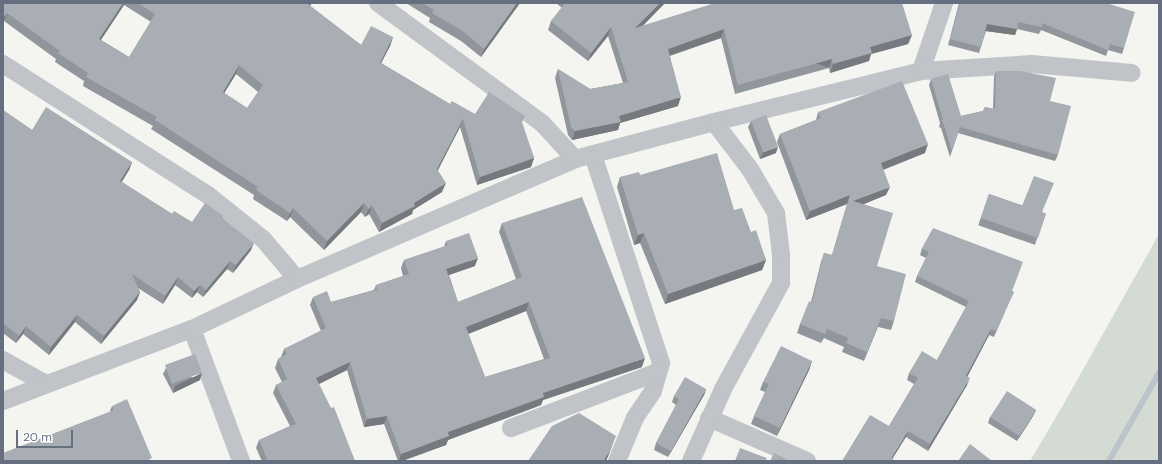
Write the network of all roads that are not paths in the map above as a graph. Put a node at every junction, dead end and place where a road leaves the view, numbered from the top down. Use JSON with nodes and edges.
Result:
{"nodes":[{"id":1,"x":378,"y":3,"type":"edge"},
{"id":2,"x":944,"y":3,"type":"edge"},
{"id":3,"x":3,"y":64,"type":"edge"},
{"id":4,"x":921,"y":71,"type":"junction"},
{"id":5,"x":1132,"y":74,"type":"dead end"},
{"id":6,"x":714,"y":122,"type":"junction"},
{"id":7,"x":593,"y":155,"type":"junction"},
{"id":8,"x":575,"y":160,"type":"junction"},
{"id":9,"x":297,"y":279,"type":"junction"},
{"id":10,"x":192,"y":329,"type":"junction"},
{"id":11,"x":3,"y":360,"type":"edge"},
{"id":12,"x":658,"y":372,"type":"junction"},
{"id":13,"x":46,"y":384,"type":"junction"},
{"id":14,"x":3,"y":401,"type":"edge"},
{"id":15,"x":709,"y":418,"type":"junction"},
{"id":16,"x":512,"y":428,"type":"dead end"},
{"id":17,"x":241,"y":461,"type":"edge"},
{"id":18,"x":617,"y":461,"type":"edge"},
{"id":19,"x":691,"y":461,"type":"edge"},
{"id":20,"x":806,"y":461,"type":"edge"}],
"edges":[{"from":1,"to":8,"type":"street"},
{"from":2,"to":4,"type":"street"},
{"from":3,"to":9,"type":"street"},
{"from":4,"to":5,"type":"street"},
{"from":4,"to":6,"type":"street"},
{"from":6,"to":7,"type":"street"},
{"from":6,"to":15,"type":"street"},
{"from":7,"to":8,"type":"street"},
{"from":7,"to":12,"type":"street"},
{"from":8,"to":9,"type":"street"},
{"from":9,"to":10,"type":"street"},
{"from":10,"to":13,"type":"street"},
{"from":10,"to":17,"type":"street"},
{"from":11,"to":13,"type":"street"},
{"from":12,"to":16,"type":"street"},
{"from":12,"to":18,"type":"street"},
{"from":13,"to":14,"type":"street"},
{"from":15,"to":19,"type":"street"},
{"from":15,"to":20,"type":"street"}]}
